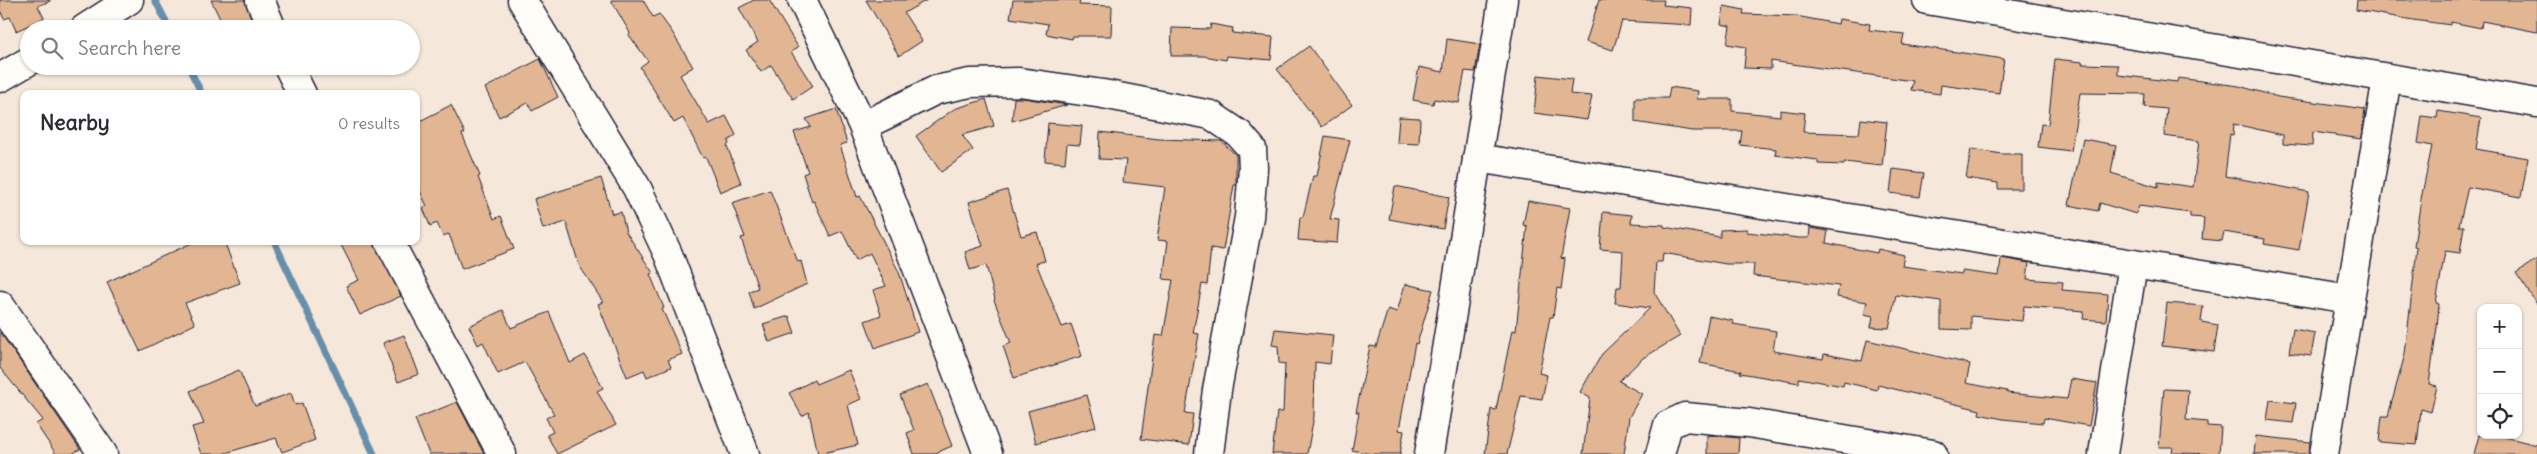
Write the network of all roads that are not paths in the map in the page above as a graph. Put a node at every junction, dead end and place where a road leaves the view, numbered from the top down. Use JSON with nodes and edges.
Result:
{"nodes":[{"id":1,"x":129,"y":0,"type":"edge"},
{"id":2,"x":260,"y":0,"type":"edge"},
{"id":3,"x":802,"y":0,"type":"edge"},
{"id":4,"x":1503,"y":0,"type":"edge"},
{"id":5,"x":1926,"y":0,"type":"edge"},
{"id":6,"x":531,"y":3,"type":"edge"},
{"id":7,"x":98,"y":20,"type":"edge"},
{"id":8,"x":268,"y":20,"type":"edge"},
{"id":9,"x":20,"y":66,"type":"edge"},
{"id":10,"x":292,"y":75,"type":"edge"},
{"id":11,"x":0,"y":78,"type":"edge"},
{"id":12,"x":2387,"y":78,"type":"junction"},
{"id":13,"x":300,"y":90,"type":"edge"},
{"id":14,"x":2537,"y":103,"type":"edge"},
{"id":15,"x":863,"y":126,"type":"junction"},
{"id":16,"x":1477,"y":158,"type":"junction"},
{"id":17,"x":391,"y":245,"type":"edge"},
{"id":18,"x":2132,"y":264,"type":"junction"},
{"id":19,"x":2350,"y":299,"type":"junction"},
{"id":20,"x":0,"y":305,"type":"edge"},
{"id":21,"x":103,"y":454,"type":"edge"},
{"id":22,"x":502,"y":454,"type":"edge"},
{"id":23,"x":746,"y":454,"type":"edge"},
{"id":24,"x":988,"y":454,"type":"edge"},
{"id":25,"x":1209,"y":454,"type":"edge"},
{"id":26,"x":1429,"y":454,"type":"edge"},
{"id":27,"x":1660,"y":454,"type":"edge"},
{"id":28,"x":1933,"y":454,"type":"edge"},
{"id":29,"x":2103,"y":454,"type":"edge"},
{"id":30,"x":2324,"y":454,"type":"edge"}],
"edges":[{"from":1,"to":7,"type":"street"},
{"from":2,"to":8,"type":"street"},
{"from":3,"to":15,"type":"street"},
{"from":4,"to":16,"type":"street"},
{"from":5,"to":12,"type":"street"},
{"from":6,"to":23,"type":"street"},
{"from":9,"to":11,"type":"street"},
{"from":10,"to":13,"type":"street"},
{"from":12,"to":14,"type":"street"},
{"from":12,"to":19,"type":"street"},
{"from":15,"to":24,"type":"street"},
{"from":15,"to":25,"type":"street"},
{"from":16,"to":18,"type":"street"},
{"from":16,"to":26,"type":"street"},
{"from":17,"to":22,"type":"street"},
{"from":18,"to":19,"type":"street"},
{"from":18,"to":29,"type":"street"},
{"from":19,"to":30,"type":"street"},
{"from":20,"to":21,"type":"street"},
{"from":27,"to":28,"type":"street"}]}
